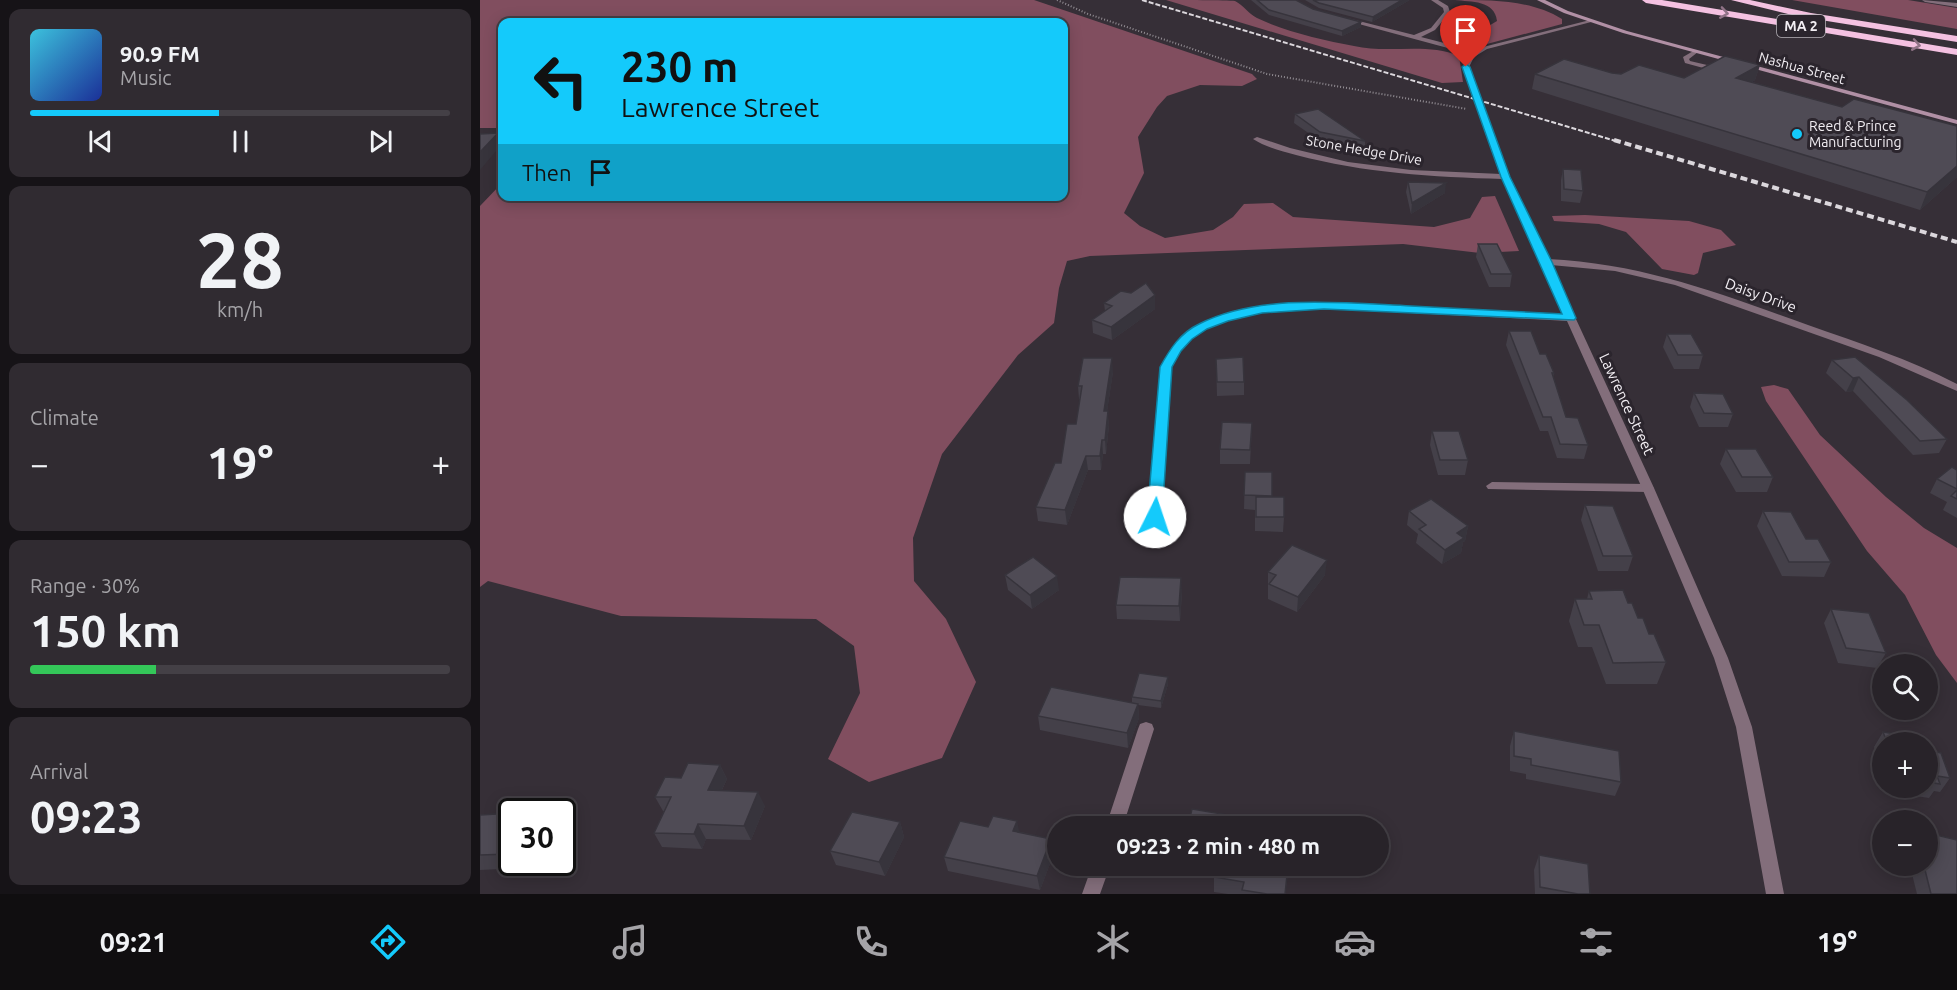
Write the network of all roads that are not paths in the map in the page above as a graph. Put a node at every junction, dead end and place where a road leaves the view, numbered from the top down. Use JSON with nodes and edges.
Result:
{"nodes":[{"id":1,"x":1434,"y":0,"type":"edge"},
{"id":2,"x":1540,"y":0,"type":"edge"},
{"id":3,"x":1646,"y":0,"type":"edge"},
{"id":4,"x":1925,"y":0,"type":"edge"},
{"id":5,"x":1731,"y":1,"type":"edge"},
{"id":6,"x":1957,"y":5,"type":"edge"},
{"id":7,"x":1338,"y":17,"type":"edge"},
{"id":8,"x":1592,"y":21,"type":"junction"},
{"id":9,"x":1414,"y":38,"type":"junction"},
{"id":10,"x":1957,"y":39,"type":"edge"},
{"id":11,"x":1695,"y":52,"type":"junction"},
{"id":12,"x":1957,"y":52,"type":"edge"},
{"id":13,"x":1474,"y":53,"type":"junction"},
{"id":14,"x":1724,"y":60,"type":"junction"},
{"id":15,"x":1957,"y":122,"type":"edge"},
{"id":16,"x":1257,"y":139,"type":"dead end"},
{"id":17,"x":1506,"y":177,"type":"junction"},
{"id":18,"x":1546,"y":262,"type":"junction"},
{"id":19,"x":1570,"y":318,"type":"junction"},
{"id":20,"x":1957,"y":388,"type":"edge"},
{"id":21,"x":1492,"y":486,"type":"dead end"},
{"id":22,"x":1648,"y":488,"type":"junction"},
{"id":23,"x":1155,"y":517,"type":"dead end"},
{"id":24,"x":1146,"y":729,"type":"dead end"},
{"id":25,"x":1117,"y":816,"type":"edge"},
{"id":26,"x":1097,"y":876,"type":"edge"},
{"id":27,"x":1091,"y":894,"type":"edge"},
{"id":28,"x":1775,"y":894,"type":"edge"}],
"edges":[{"from":1,"to":9,"type":"street"},
{"from":2,"to":8,"type":"main road","name":"Nashua Street"},
{"from":3,"to":12,"type":"highway","number":"MA 2","one_way":true},
{"from":4,"to":6,"type":"street"},
{"from":5,"to":10,"type":"highway","number":"MA 2"},
{"from":7,"to":9,"type":"street"},
{"from":8,"to":11,"type":"main road","name":"Nashua Street"},
{"from":8,"to":13,"type":"street"},
{"from":9,"to":13,"type":"street"},
{"from":11,"to":14,"type":"main road","name":"Nashua Street"},
{"from":11,"to":14,"type":"street"},
{"from":13,"to":17,"type":"street","name":"Lawrence Street"},
{"from":14,"to":15,"type":"main road","name":"Nashua Street"},
{"from":16,"to":17,"type":"street","name":"Stone Hedge Drive"},
{"from":17,"to":18,"type":"street","name":"Lawrence Street"},
{"from":18,"to":19,"type":"street","name":"Lawrence Street"},
{"from":18,"to":20,"type":"street","name":"Daisy Drive"},
{"from":19,"to":22,"type":"street","name":"Lawrence Street"},
{"from":19,"to":23,"type":"street"},
{"from":21,"to":22,"type":"street"},
{"from":22,"to":28,"type":"street","name":"Lawrence Street"},
{"from":24,"to":25,"type":"street"},
{"from":26,"to":27,"type":"street"}]}
